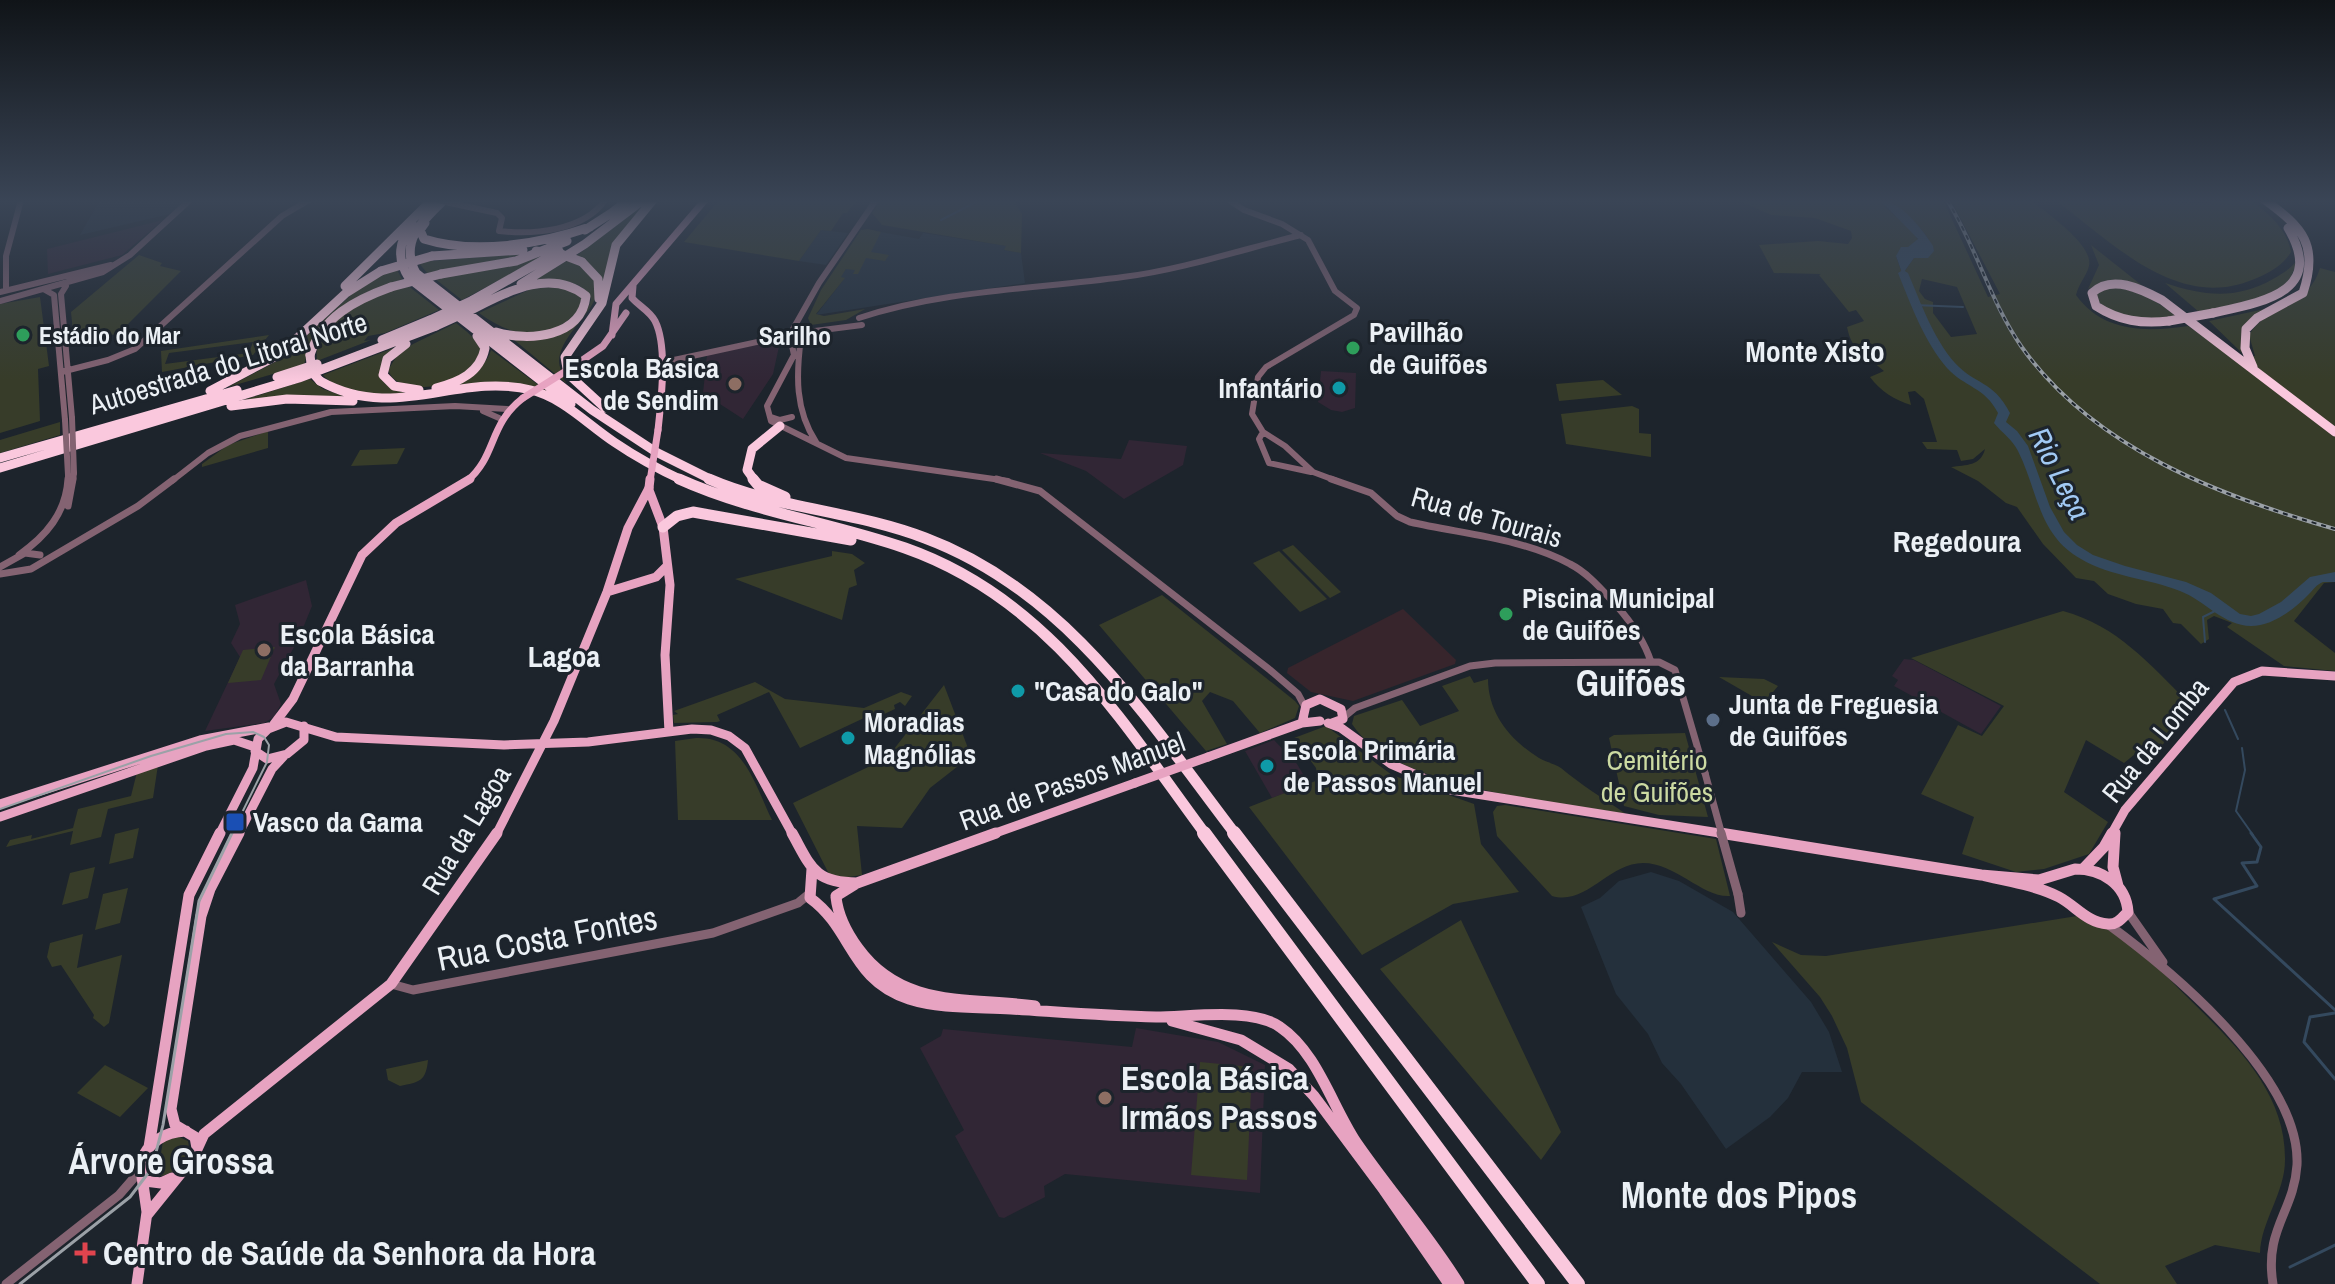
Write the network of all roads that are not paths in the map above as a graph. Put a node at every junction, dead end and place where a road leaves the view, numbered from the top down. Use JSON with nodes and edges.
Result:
{"nodes":[{"id":1,"x":124,"y":260,"type":"edge"},
{"id":2,"x":233,"y":260,"type":"edge"},
{"id":3,"x":369,"y":260,"type":"edge"},
{"id":4,"x":400,"y":260,"type":"edge"},
{"id":5,"x":409,"y":260,"type":"edge"},
{"id":6,"x":419,"y":260,"type":"edge"},
{"id":7,"x":512,"y":260,"type":"edge"},
{"id":8,"x":545,"y":260,"type":"edge"},
{"id":9,"x":561,"y":260,"type":"edge"},
{"id":10,"x":577,"y":260,"type":"edge"},
{"id":11,"x":610,"y":260,"type":"edge"},
{"id":12,"x":654,"y":260,"type":"edge"},
{"id":13,"x":835,"y":260,"type":"edge"},
{"id":14,"x":1198,"y":260,"type":"edge"},
{"id":15,"x":1319,"y":260,"type":"edge"},
{"id":16,"x":2304,"y":260,"type":"edge"},
{"id":17,"x":2311,"y":260,"type":"edge"},
{"id":18,"x":2,"y":269,"type":"edge"},
{"id":19,"x":92,"y":273,"type":"junction"},
{"id":20,"x":634,"y":283,"type":"junction"},
{"id":21,"x":68,"y":284,"type":"junction"},
{"id":22,"x":45,"y":290,"type":"junction"},
{"id":23,"x":3,"y":291,"type":"edge"},
{"id":24,"x":619,"y":300,"type":"junction"},
{"id":25,"x":634,"y":300,"type":"junction"},
{"id":26,"x":0,"y":301,"type":"edge"},
{"id":27,"x":477,"y":304,"type":"junction"},
{"id":28,"x":886,"y":309,"type":"junction"},
{"id":29,"x":615,"y":311,"type":"junction"},
{"id":30,"x":627,"y":312,"type":"junction"},
{"id":31,"x":454,"y":313,"type":"junction"},
{"id":32,"x":470,"y":314,"type":"junction"},
{"id":33,"x":652,"y":316,"type":"junction"},
{"id":34,"x":2187,"y":318,"type":"edge"},
{"id":35,"x":2187,"y":318,"type":"edge"},
{"id":36,"x":2187,"y":318,"type":"edge"},
{"id":37,"x":2187,"y":318,"type":"edge"},
{"id":38,"x":800,"y":321,"type":"junction"},
{"id":39,"x":860,"y":321,"type":"junction"},
{"id":40,"x":436,"y":324,"type":"junction"},
{"id":41,"x":587,"y":324,"type":"junction"},
{"id":42,"x":793,"y":329,"type":"junction"},
{"id":43,"x":806,"y":330,"type":"junction"},
{"id":44,"x":612,"y":335,"type":"junction"},
{"id":45,"x":801,"y":338,"type":"junction"},
{"id":46,"x":788,"y":339,"type":"junction"},
{"id":47,"x":291,"y":345,"type":"junction"},
{"id":48,"x":660,"y":363,"type":"junction"},
{"id":49,"x":2253,"y":368,"type":"junction"},
{"id":50,"x":64,"y":371,"type":"junction"},
{"id":51,"x":507,"y":388,"type":"junction"},
{"id":52,"x":775,"y":389,"type":"junction"},
{"id":53,"x":798,"y":389,"type":"junction"},
{"id":54,"x":474,"y":407,"type":"junction"},
{"id":55,"x":507,"y":409,"type":"junction"},
{"id":56,"x":799,"y":411,"type":"junction"},
{"id":57,"x":767,"y":413,"type":"junction"},
{"id":58,"x":792,"y":417,"type":"junction"},
{"id":59,"x":499,"y":418,"type":"junction"},
{"id":60,"x":780,"y":426,"type":"junction"},
{"id":61,"x":88,"y":432,"type":"junction"},
{"id":62,"x":1263,"y":432,"type":"junction"},
{"id":63,"x":2335,"y":432,"type":"edge"},
{"id":64,"x":644,"y":443,"type":"junction"},
{"id":65,"x":817,"y":444,"type":"junction"},
{"id":66,"x":79,"y":445,"type":"junction"},
{"id":67,"x":0,"y":458,"type":"edge"},
{"id":68,"x":649,"y":462,"type":"junction"},
{"id":69,"x":0,"y":468,"type":"edge"},
{"id":70,"x":1313,"y":472,"type":"junction"},
{"id":71,"x":71,"y":474,"type":"junction"},
{"id":72,"x":649,"y":489,"type":"junction"},
{"id":73,"x":641,"y":501,"type":"junction"},
{"id":74,"x":653,"y":501,"type":"junction"},
{"id":75,"x":838,"y":515,"type":"junction"},
{"id":76,"x":663,"y":527,"type":"junction"},
{"id":77,"x":899,"y":546,"type":"junction"},
{"id":78,"x":70,"y":547,"type":"junction"},
{"id":79,"x":39,"y":554,"type":"junction"},
{"id":80,"x":16,"y":558,"type":"junction"},
{"id":81,"x":667,"y":559,"type":"junction"},
{"id":82,"x":0,"y":567,"type":"edge"},
{"id":83,"x":35,"y":567,"type":"junction"},
{"id":84,"x":10,"y":573,"type":"junction"},
{"id":85,"x":0,"y":574,"type":"edge"},
{"id":86,"x":654,"y":577,"type":"junction"},
{"id":87,"x":611,"y":578,"type":"junction"},
{"id":88,"x":626,"y":583,"type":"junction"},
{"id":89,"x":671,"y":591,"type":"junction"},
{"id":90,"x":607,"y":592,"type":"junction"},
{"id":91,"x":1651,"y":662,"type":"junction"},
{"id":92,"x":2335,"y":676,"type":"edge"},
{"id":93,"x":1298,"y":694,"type":"junction"},
{"id":94,"x":293,"y":699,"type":"junction"},
{"id":95,"x":1315,"y":700,"type":"junction"},
{"id":96,"x":1333,"y":703,"type":"junction"},
{"id":97,"x":1355,"y":708,"type":"junction"},
{"id":98,"x":1306,"y":709,"type":"junction"},
{"id":99,"x":1343,"y":718,"type":"junction"},
{"id":100,"x":1324,"y":722,"type":"junction"},
{"id":101,"x":1302,"y":723,"type":"junction"},
{"id":102,"x":300,"y":724,"type":"junction"},
{"id":103,"x":272,"y":726,"type":"junction"},
{"id":104,"x":1346,"y":731,"type":"junction"},
{"id":105,"x":669,"y":735,"type":"junction"},
{"id":106,"x":336,"y":737,"type":"junction"},
{"id":107,"x":541,"y":747,"type":"junction"},
{"id":108,"x":255,"y":749,"type":"junction"},
{"id":109,"x":289,"y":754,"type":"junction"},
{"id":110,"x":0,"y":804,"type":"edge"},
{"id":111,"x":0,"y":817,"type":"edge"},
{"id":112,"x":2115,"y":829,"type":"junction"},
{"id":113,"x":810,"y":866,"type":"junction"},
{"id":114,"x":2083,"y":869,"type":"junction"},
{"id":115,"x":2064,"y":874,"type":"junction"},
{"id":116,"x":1981,"y":875,"type":"junction"},
{"id":117,"x":832,"y":882,"type":"junction"},
{"id":118,"x":857,"y":883,"type":"junction"},
{"id":119,"x":2118,"y":886,"type":"junction"},
{"id":120,"x":811,"y":891,"type":"junction"},
{"id":121,"x":836,"y":896,"type":"junction"},
{"id":122,"x":818,"y":904,"type":"junction"},
{"id":123,"x":2068,"y":904,"type":"junction"},
{"id":124,"x":793,"y":905,"type":"junction"},
{"id":125,"x":2128,"y":912,"type":"junction"},
{"id":126,"x":1741,"y":913,"type":"dead end"},
{"id":127,"x":2107,"y":924,"type":"junction"},
{"id":128,"x":845,"y":935,"type":"junction"},
{"id":129,"x":2174,"y":977,"type":"junction"},
{"id":130,"x":391,"y":984,"type":"junction"},
{"id":131,"x":1245,"y":1016,"type":"junction"},
{"id":132,"x":1154,"y":1017,"type":"junction"},
{"id":133,"x":1242,"y":1040,"type":"junction"},
{"id":134,"x":1298,"y":1044,"type":"junction"},
{"id":135,"x":1283,"y":1064,"type":"junction"},
{"id":136,"x":219,"y":1120,"type":"junction"},
{"id":137,"x":186,"y":1131,"type":"junction"},
{"id":138,"x":149,"y":1147,"type":"junction"},
{"id":139,"x":197,"y":1150,"type":"junction"},
{"id":140,"x":180,"y":1173,"type":"junction"},
{"id":141,"x":142,"y":1176,"type":"junction"},
{"id":142,"x":147,"y":1215,"type":"junction"},
{"id":143,"x":6,"y":1284,"type":"edge"},
{"id":144,"x":137,"y":1284,"type":"edge"},
{"id":145,"x":1449,"y":1284,"type":"edge"},
{"id":146,"x":1459,"y":1284,"type":"edge"},
{"id":147,"x":1538,"y":1284,"type":"edge"},
{"id":148,"x":1578,"y":1284,"type":"edge"},
{"id":149,"x":2273,"y":1284,"type":"edge"}],
"edges":[{"from":1,"to":19,"type":"street"},
{"from":2,"to":50,"type":"street"},
{"from":3,"to":47,"type":"highway"},
{"from":4,"to":31,"type":"highway"},
{"from":5,"to":32,"type":"highway"},
{"from":6,"to":47,"type":"highway","bridge":true},
{"from":7,"to":51,"type":"highway","bridge":true},
{"from":8,"to":27,"type":"highway","name":"Autoestrada do Litoral Norte"},
{"from":9,"to":27,"type":"highway","name":"Autoestrada do Litoral Norte"},
{"from":10,"to":41,"type":"highway","bridge":true},
{"from":11,"to":41,"type":"highway"},
{"from":12,"to":20,"type":"main road"},
{"from":13,"to":38,"type":"street"},
{"from":14,"to":28,"type":"street"},
{"from":15,"to":62,"type":"street"},
{"from":16,"to":34,"type":"highway","bridge":true},
{"from":17,"to":49,"type":"highway"},
{"from":18,"to":23,"type":"street"},
{"from":19,"to":21,"type":"street"},
{"from":19,"to":23,"type":"street"},
{"from":20,"to":24,"type":"main road"},
{"from":20,"to":25,"type":"main road"},
{"from":21,"to":22,"type":"street"},
{"from":21,"to":50,"type":"street"},
{"from":22,"to":26,"type":"street"},
{"from":22,"to":50,"type":"street"},
{"from":24,"to":25,"type":"main road"},
{"from":24,"to":29,"type":"main road"},
{"from":25,"to":30,"type":"main road"},
{"from":25,"to":33,"type":"main road"},
{"from":27,"to":32,"type":"highway","name":"Autoestrada do Litoral Norte","bridge":true},
{"from":27,"to":32,"type":"highway"},
{"from":27,"to":40,"type":"highway","name":"Autoestrada do Litoral Norte","bridge":true},
{"from":28,"to":39,"type":"street"},
{"from":28,"to":39,"type":"street"},
{"from":29,"to":30,"type":"main road"},
{"from":29,"to":44,"type":"main road"},
{"from":30,"to":33,"type":"main road"},
{"from":30,"to":44,"type":"main road"},
{"from":31,"to":40,"type":"highway"},
{"from":31,"to":68,"type":"highway"},
{"from":32,"to":40,"type":"highway","name":"Autoestrada do Litoral Norte","bridge":true},
{"from":32,"to":64,"type":"highway"},
{"from":33,"to":48,"type":"main road"},
{"from":35,"to":36,"type":"highway","bridge":true},
{"from":37,"to":49,"type":"highway","bridge":true},
{"from":38,"to":42,"type":"street"},
{"from":38,"to":43,"type":"street"},
{"from":39,"to":43,"type":"street"},
{"from":40,"to":61,"type":"highway","name":"Autoestrada do Litoral Norte"},
{"from":40,"to":66,"type":"highway","name":"Autoestrada do Litoral Norte"},
{"from":41,"to":64,"type":"highway"},
{"from":42,"to":43,"type":"street"},
{"from":42,"to":46,"type":"street"},
{"from":43,"to":45,"type":"street"},
{"from":44,"to":55,"type":"main road","bridge":true},
{"from":45,"to":46,"type":"street"},
{"from":45,"to":53,"type":"street"},
{"from":46,"to":48,"type":"street"},
{"from":46,"to":52,"type":"street"},
{"from":47,"to":61,"type":"highway"},
{"from":48,"to":72,"type":"main road","bridge":true},
{"from":49,"to":63,"type":"highway"},
{"from":50,"to":71,"type":"street","bridge":true},
{"from":51,"to":66,"type":"highway"},
{"from":51,"to":68,"type":"highway"},
{"from":52,"to":53,"type":"street"},
{"from":52,"to":57,"type":"street"},
{"from":53,"to":56,"type":"street"},
{"from":54,"to":55,"type":"street"},
{"from":54,"to":59,"type":"street"},
{"from":54,"to":78,"type":"street"},
{"from":55,"to":59,"type":"main road"},
{"from":56,"to":58,"type":"street"},
{"from":56,"to":65,"type":"street"},
{"from":57,"to":58,"type":"street"},
{"from":57,"to":60,"type":"street"},
{"from":58,"to":60,"type":"street"},
{"from":59,"to":94,"type":"main road"},
{"from":60,"to":65,"type":"street"},
{"from":60,"to":75,"type":"highway"},
{"from":61,"to":67,"type":"highway","name":"Autoestrada do Litoral Norte"},
{"from":62,"to":70,"type":"street","name":"Rua de Tourais"},
{"from":62,"to":70,"type":"street"},
{"from":64,"to":75,"type":"highway"},
{"from":65,"to":93,"type":"street"},
{"from":66,"to":69,"type":"highway","name":"Autoestrada do Litoral Norte"},
{"from":68,"to":77,"type":"highway"},
{"from":70,"to":91,"type":"street","name":"Rua de Tourais"},
{"from":71,"to":79,"type":"street"},
{"from":71,"to":80,"type":"street"},
{"from":72,"to":73,"type":"main road","name":"Rua da Lagoa"},
{"from":72,"to":74,"type":"main road"},
{"from":73,"to":74,"type":"main road"},
{"from":73,"to":87,"type":"main road","name":"Rua da Lagoa"},
{"from":74,"to":76,"type":"main road"},
{"from":75,"to":148,"type":"highway"},
{"from":76,"to":77,"type":"highway"},
{"from":76,"to":81,"type":"main road"},
{"from":77,"to":147,"type":"highway"},
{"from":78,"to":79,"type":"street"},
{"from":78,"to":83,"type":"street"},
{"from":79,"to":80,"type":"street"},
{"from":79,"to":83,"type":"street"},
{"from":80,"to":82,"type":"street"},
{"from":80,"to":84,"type":"street"},
{"from":81,"to":86,"type":"main road"},
{"from":81,"to":89,"type":"main road"},
{"from":83,"to":84,"type":"street"},
{"from":84,"to":85,"type":"street"},
{"from":86,"to":88,"type":"main road"},
{"from":86,"to":89,"type":"main road"},
{"from":87,"to":88,"type":"main road"},
{"from":87,"to":90,"type":"main road","name":"Rua da Lagoa"},
{"from":88,"to":90,"type":"main road"},
{"from":89,"to":105,"type":"main road"},
{"from":90,"to":107,"type":"main road","name":"Rua da Lagoa"},
{"from":91,"to":97,"type":"street"},
{"from":91,"to":126,"type":"street","bridge":true},
{"from":92,"to":112,"type":"main road","name":"Rua da Lomba"},
{"from":93,"to":95,"type":"street"},
{"from":93,"to":98,"type":"street"},
{"from":94,"to":102,"type":"main road"},
{"from":94,"to":103,"type":"main road"},
{"from":95,"to":96,"type":"main road"},
{"from":95,"to":98,"type":"main road"},
{"from":96,"to":97,"type":"street"},
{"from":96,"to":99,"type":"main road"},
{"from":97,"to":99,"type":"street"},
{"from":98,"to":100,"type":"main road"},
{"from":98,"to":101,"type":"main road"},
{"from":99,"to":100,"type":"main road","name":"Rua de Passos Manuel"},
{"from":99,"to":104,"type":"main road"},
{"from":100,"to":101,"type":"main road","name":"Rua de Passos Manuel"},
{"from":100,"to":104,"type":"main road"},
{"from":101,"to":118,"type":"main road","name":"Rua de Passos Manuel","bridge":true},
{"from":102,"to":103,"type":"main road"},
{"from":102,"to":106,"type":"main road"},
{"from":102,"to":109,"type":"main road"},
{"from":103,"to":108,"type":"main road"},
{"from":103,"to":110,"type":"main road"},
{"from":104,"to":116,"type":"main road"},
{"from":105,"to":107,"type":"main road"},
{"from":105,"to":113,"type":"main road"},
{"from":106,"to":107,"type":"main road"},
{"from":106,"to":109,"type":"main road"},
{"from":107,"to":130,"type":"main road","name":"Rua da Lagoa"},
{"from":108,"to":109,"type":"main road"},
{"from":108,"to":111,"type":"main road"},
{"from":108,"to":138,"type":"main road"},
{"from":109,"to":137,"type":"main road"},
{"from":112,"to":114,"type":"main road","name":"Rua da Lomba"},
{"from":112,"to":119,"type":"main road","name":"Rua da Lomba"},
{"from":113,"to":117,"type":"main road"},
{"from":113,"to":120,"type":"main road"},
{"from":114,"to":115,"type":"main road"},
{"from":114,"to":119,"type":"main road"},
{"from":115,"to":116,"type":"main road"},
{"from":115,"to":123,"type":"main road"},
{"from":116,"to":123,"type":"main road"},
{"from":117,"to":118,"type":"main road","name":"Rua de Passos Manuel"},
{"from":117,"to":120,"type":"main road"},
{"from":117,"to":121,"type":"main road"},
{"from":118,"to":121,"type":"main road","name":"Rua de Passos Manuel"},
{"from":119,"to":125,"type":"main road"},
{"from":120,"to":122,"type":"main road"},
{"from":120,"to":124,"type":"street"},
{"from":121,"to":122,"type":"main road"},
{"from":121,"to":128,"type":"main road"},
{"from":122,"to":124,"type":"street"},
{"from":122,"to":128,"type":"main road"},
{"from":123,"to":127,"type":"main road"},
{"from":124,"to":130,"type":"street","name":"Rua Costa Fontes"},
{"from":125,"to":127,"type":"main road"},
{"from":125,"to":129,"type":"street"},
{"from":127,"to":129,"type":"street"},
{"from":128,"to":132,"type":"main road"},
{"from":129,"to":149,"type":"street"},
{"from":130,"to":136,"type":"main road","name":"Rua da Lagoa"},
{"from":131,"to":132,"type":"main road"},
{"from":131,"to":133,"type":"main road"},
{"from":131,"to":134,"type":"main road"},
{"from":132,"to":133,"type":"main road"},
{"from":133,"to":135,"type":"main road"},
{"from":134,"to":135,"type":"main road"},
{"from":134,"to":146,"type":"main road"},
{"from":135,"to":145,"type":"main road"},
{"from":136,"to":137,"type":"main road","name":"Rua da Lagoa"},
{"from":136,"to":139,"type":"main road","name":"Rua da Lagoa"},
{"from":137,"to":138,"type":"main road"},
{"from":137,"to":139,"type":"main road"},
{"from":138,"to":141,"type":"main road"},
{"from":139,"to":140,"type":"main road"},
{"from":140,"to":141,"type":"main road"},
{"from":140,"to":142,"type":"main road"},
{"from":141,"to":142,"type":"main road"},
{"from":141,"to":143,"type":"street"},
{"from":142,"to":144,"type":"main road"}]}
